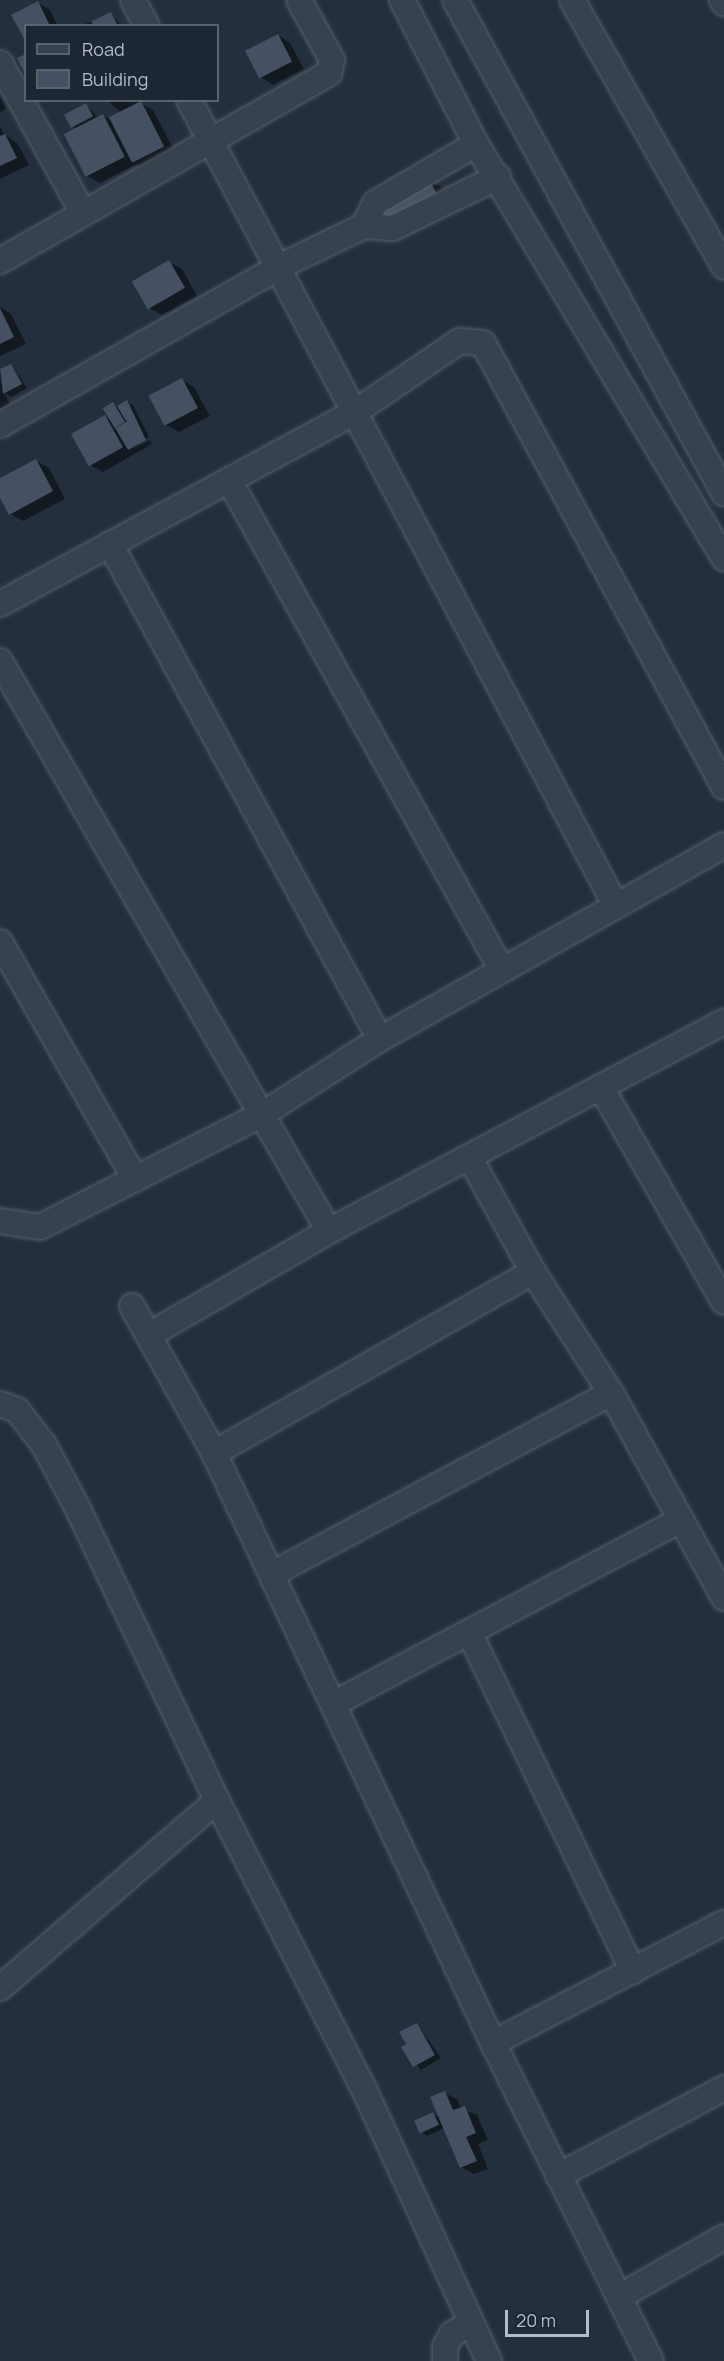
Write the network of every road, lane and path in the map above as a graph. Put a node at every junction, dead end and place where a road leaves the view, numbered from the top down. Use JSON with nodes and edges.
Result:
{"nodes":[{"id":1,"x":133,"y":0,"type":"edge"},
{"id":2,"x":299,"y":0,"type":"edge"},
{"id":3,"x":402,"y":0,"type":"edge"},
{"id":4,"x":455,"y":0,"type":"edge"},
{"id":5,"x":572,"y":0,"type":"edge"},
{"id":6,"x":146,"y":24,"type":"edge"},
{"id":7,"x":0,"y":63,"type":"edge"},
{"id":8,"x":190,"y":102,"type":"edge"},
{"id":9,"x":210,"y":138,"type":"junction"},
{"id":10,"x":477,"y":144,"type":"junction"},
{"id":11,"x":498,"y":177,"type":"junction"},
{"id":12,"x":82,"y":211,"type":"junction"},
{"id":13,"x":364,"y":226,"type":"junction"},
{"id":14,"x":0,"y":261,"type":"edge"},
{"id":15,"x":279,"y":267,"type":"junction"},
{"id":16,"x":724,"y":267,"type":"edge"},
{"id":17,"x":355,"y":412,"type":"junction"},
{"id":18,"x":0,"y":425,"type":"edge"},
{"id":19,"x":717,"y":464,"type":"edge"},
{"id":20,"x":229,"y":480,"type":"junction"},
{"id":21,"x":724,"y":493,"type":"edge"},
{"id":22,"x":110,"y":544,"type":"junction"},
{"id":23,"x":724,"y":559,"type":"edge"},
{"id":24,"x":0,"y":604,"type":"edge"},
{"id":25,"x":0,"y":662,"type":"edge"},
{"id":26,"x":724,"y":787,"type":"edge"},
{"id":27,"x":724,"y":845,"type":"edge"},
{"id":28,"x":616,"y":906,"type":"junction"},
{"id":29,"x":0,"y":942,"type":"edge"},
{"id":30,"x":502,"y":970,"type":"junction"},
{"id":31,"x":724,"y":1022,"type":"edge"},
{"id":32,"x":380,"y":1039,"type":"junction"},
{"id":33,"x":602,"y":1089,"type":"junction"},
{"id":34,"x":263,"y":1114,"type":"junction"},
{"id":35,"x":470,"y":1158,"type":"junction"},
{"id":36,"x":135,"y":1179,"type":"junction"},
{"id":37,"x":0,"y":1221,"type":"edge"},
{"id":38,"x":329,"y":1231,"type":"junction"},
{"id":39,"x":533,"y":1272,"type":"junction"},
{"id":40,"x":724,"y":1302,"type":"edge"},
{"id":41,"x":132,"y":1306,"type":"dead end"},
{"id":42,"x":149,"y":1335,"type":"junction"},
{"id":43,"x":611,"y":1393,"type":"junction"},
{"id":44,"x":0,"y":1404,"type":"edge"},
{"id":45,"x":214,"y":1453,"type":"junction"},
{"id":46,"x":681,"y":1520,"type":"junction"},
{"id":47,"x":272,"y":1574,"type":"junction"},
{"id":48,"x":724,"y":1598,"type":"edge"},
{"id":49,"x":469,"y":1632,"type":"junction"},
{"id":50,"x":335,"y":1703,"type":"junction"},
{"id":51,"x":217,"y":1801,"type":"junction"},
{"id":52,"x":724,"y":1923,"type":"edge"},
{"id":53,"x":633,"y":1971,"type":"junction"},
{"id":54,"x":0,"y":1988,"type":"edge"},
{"id":55,"x":493,"y":2043,"type":"junction"},
{"id":56,"x":724,"y":2088,"type":"edge"},
{"id":57,"x":558,"y":2176,"type":"junction"},
{"id":58,"x":724,"y":2237,"type":"edge"},
{"id":59,"x":619,"y":2297,"type":"junction"},
{"id":60,"x":469,"y":2324,"type":"junction"},
{"id":61,"x":445,"y":2361,"type":"edge"},
{"id":62,"x":489,"y":2361,"type":"edge"},
{"id":63,"x":651,"y":2361,"type":"edge"}],
"edges":[{"from":1,"to":6,"type":"street"},
{"from":2,"to":9,"type":"street"},
{"from":3,"to":10,"type":"street"},
{"from":4,"to":19,"type":"street"},
{"from":5,"to":16,"type":"street"},
{"from":7,"to":12,"type":"street"},
{"from":8,"to":9,"type":"street"},
{"from":9,"to":12,"type":"street"},
{"from":9,"to":15,"type":"street"},
{"from":10,"to":11,"type":"street"},
{"from":10,"to":13,"type":"street"},
{"from":11,"to":13,"type":"street"},
{"from":11,"to":23,"type":"street"},
{"from":12,"to":14,"type":"street"},
{"from":13,"to":15,"type":"street"},
{"from":15,"to":17,"type":"street"},
{"from":15,"to":18,"type":"street"},
{"from":17,"to":20,"type":"street"},
{"from":17,"to":26,"type":"street"},
{"from":17,"to":28,"type":"street"},
{"from":19,"to":21,"type":"street"},
{"from":20,"to":22,"type":"street"},
{"from":20,"to":30,"type":"street"},
{"from":22,"to":24,"type":"street"},
{"from":22,"to":32,"type":"street"},
{"from":25,"to":34,"type":"street"},
{"from":27,"to":28,"type":"street"},
{"from":28,"to":30,"type":"street"},
{"from":29,"to":36,"type":"street"},
{"from":30,"to":32,"type":"street"},
{"from":31,"to":33,"type":"street"},
{"from":32,"to":34,"type":"street"},
{"from":33,"to":35,"type":"street"},
{"from":33,"to":40,"type":"street"},
{"from":34,"to":36,"type":"street"},
{"from":34,"to":38,"type":"street"},
{"from":35,"to":38,"type":"street"},
{"from":35,"to":39,"type":"street"},
{"from":36,"to":37,"type":"street"},
{"from":38,"to":42,"type":"street"},
{"from":39,"to":43,"type":"street"},
{"from":39,"to":45,"type":"street"},
{"from":41,"to":42,"type":"street"},
{"from":42,"to":45,"type":"street"},
{"from":43,"to":46,"type":"street"},
{"from":43,"to":47,"type":"street"},
{"from":44,"to":51,"type":"street"},
{"from":45,"to":47,"type":"street"},
{"from":46,"to":48,"type":"street"},
{"from":46,"to":49,"type":"street"},
{"from":47,"to":50,"type":"street"},
{"from":49,"to":50,"type":"street"},
{"from":49,"to":53,"type":"street"},
{"from":50,"to":55,"type":"street"},
{"from":51,"to":54,"type":"street"},
{"from":51,"to":60,"type":"street"},
{"from":52,"to":53,"type":"street"},
{"from":53,"to":55,"type":"street"},
{"from":55,"to":57,"type":"street"},
{"from":56,"to":57,"type":"street"},
{"from":57,"to":59,"type":"street"},
{"from":58,"to":59,"type":"street"},
{"from":59,"to":63,"type":"street"},
{"from":60,"to":61,"type":"street"},
{"from":60,"to":62,"type":"street"}]}
